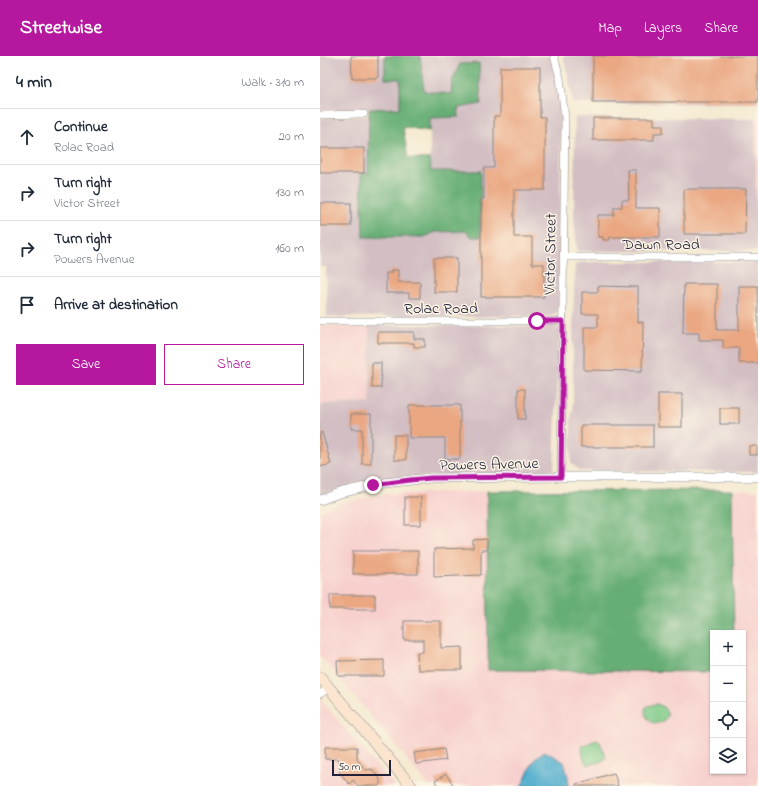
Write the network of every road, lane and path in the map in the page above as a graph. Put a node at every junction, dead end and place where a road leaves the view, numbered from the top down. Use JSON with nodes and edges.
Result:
{"nodes":[{"id":1,"x":554,"y":56,"type":"edge"},
{"id":2,"x":364,"y":114,"type":"dead end"},
{"id":3,"x":320,"y":115,"type":"edge"},
{"id":4,"x":564,"y":257,"type":"junction"},
{"id":5,"x":758,"y":257,"type":"edge"},
{"id":6,"x":320,"y":321,"type":"edge"},
{"id":7,"x":563,"y":321,"type":"junction"},
{"id":8,"x":561,"y":477,"type":"junction"},
{"id":9,"x":758,"y":477,"type":"edge"},
{"id":10,"x":320,"y":500,"type":"edge"},
{"id":11,"x":320,"y":677,"type":"edge"},
{"id":12,"x":324,"y":691,"type":"edge"},
{"id":13,"x":411,"y":786,"type":"edge"}],
"edges":[{"from":1,"to":4,"type":"street","name":"Victor Street"},
{"from":2,"to":3,"type":"street"},
{"from":4,"to":5,"type":"street","name":"Dawn Road"},
{"from":4,"to":7,"type":"street","name":"Victor Street"},
{"from":6,"to":7,"type":"street","name":"Rolac Road"},
{"from":7,"to":8,"type":"street","name":"Victor Street"},
{"from":8,"to":9,"type":"street","name":"Powers Avenue"},
{"from":8,"to":10,"type":"street","name":"Powers Avenue"},
{"from":11,"to":12,"type":"main road"},
{"from":12,"to":13,"type":"main road"}]}
